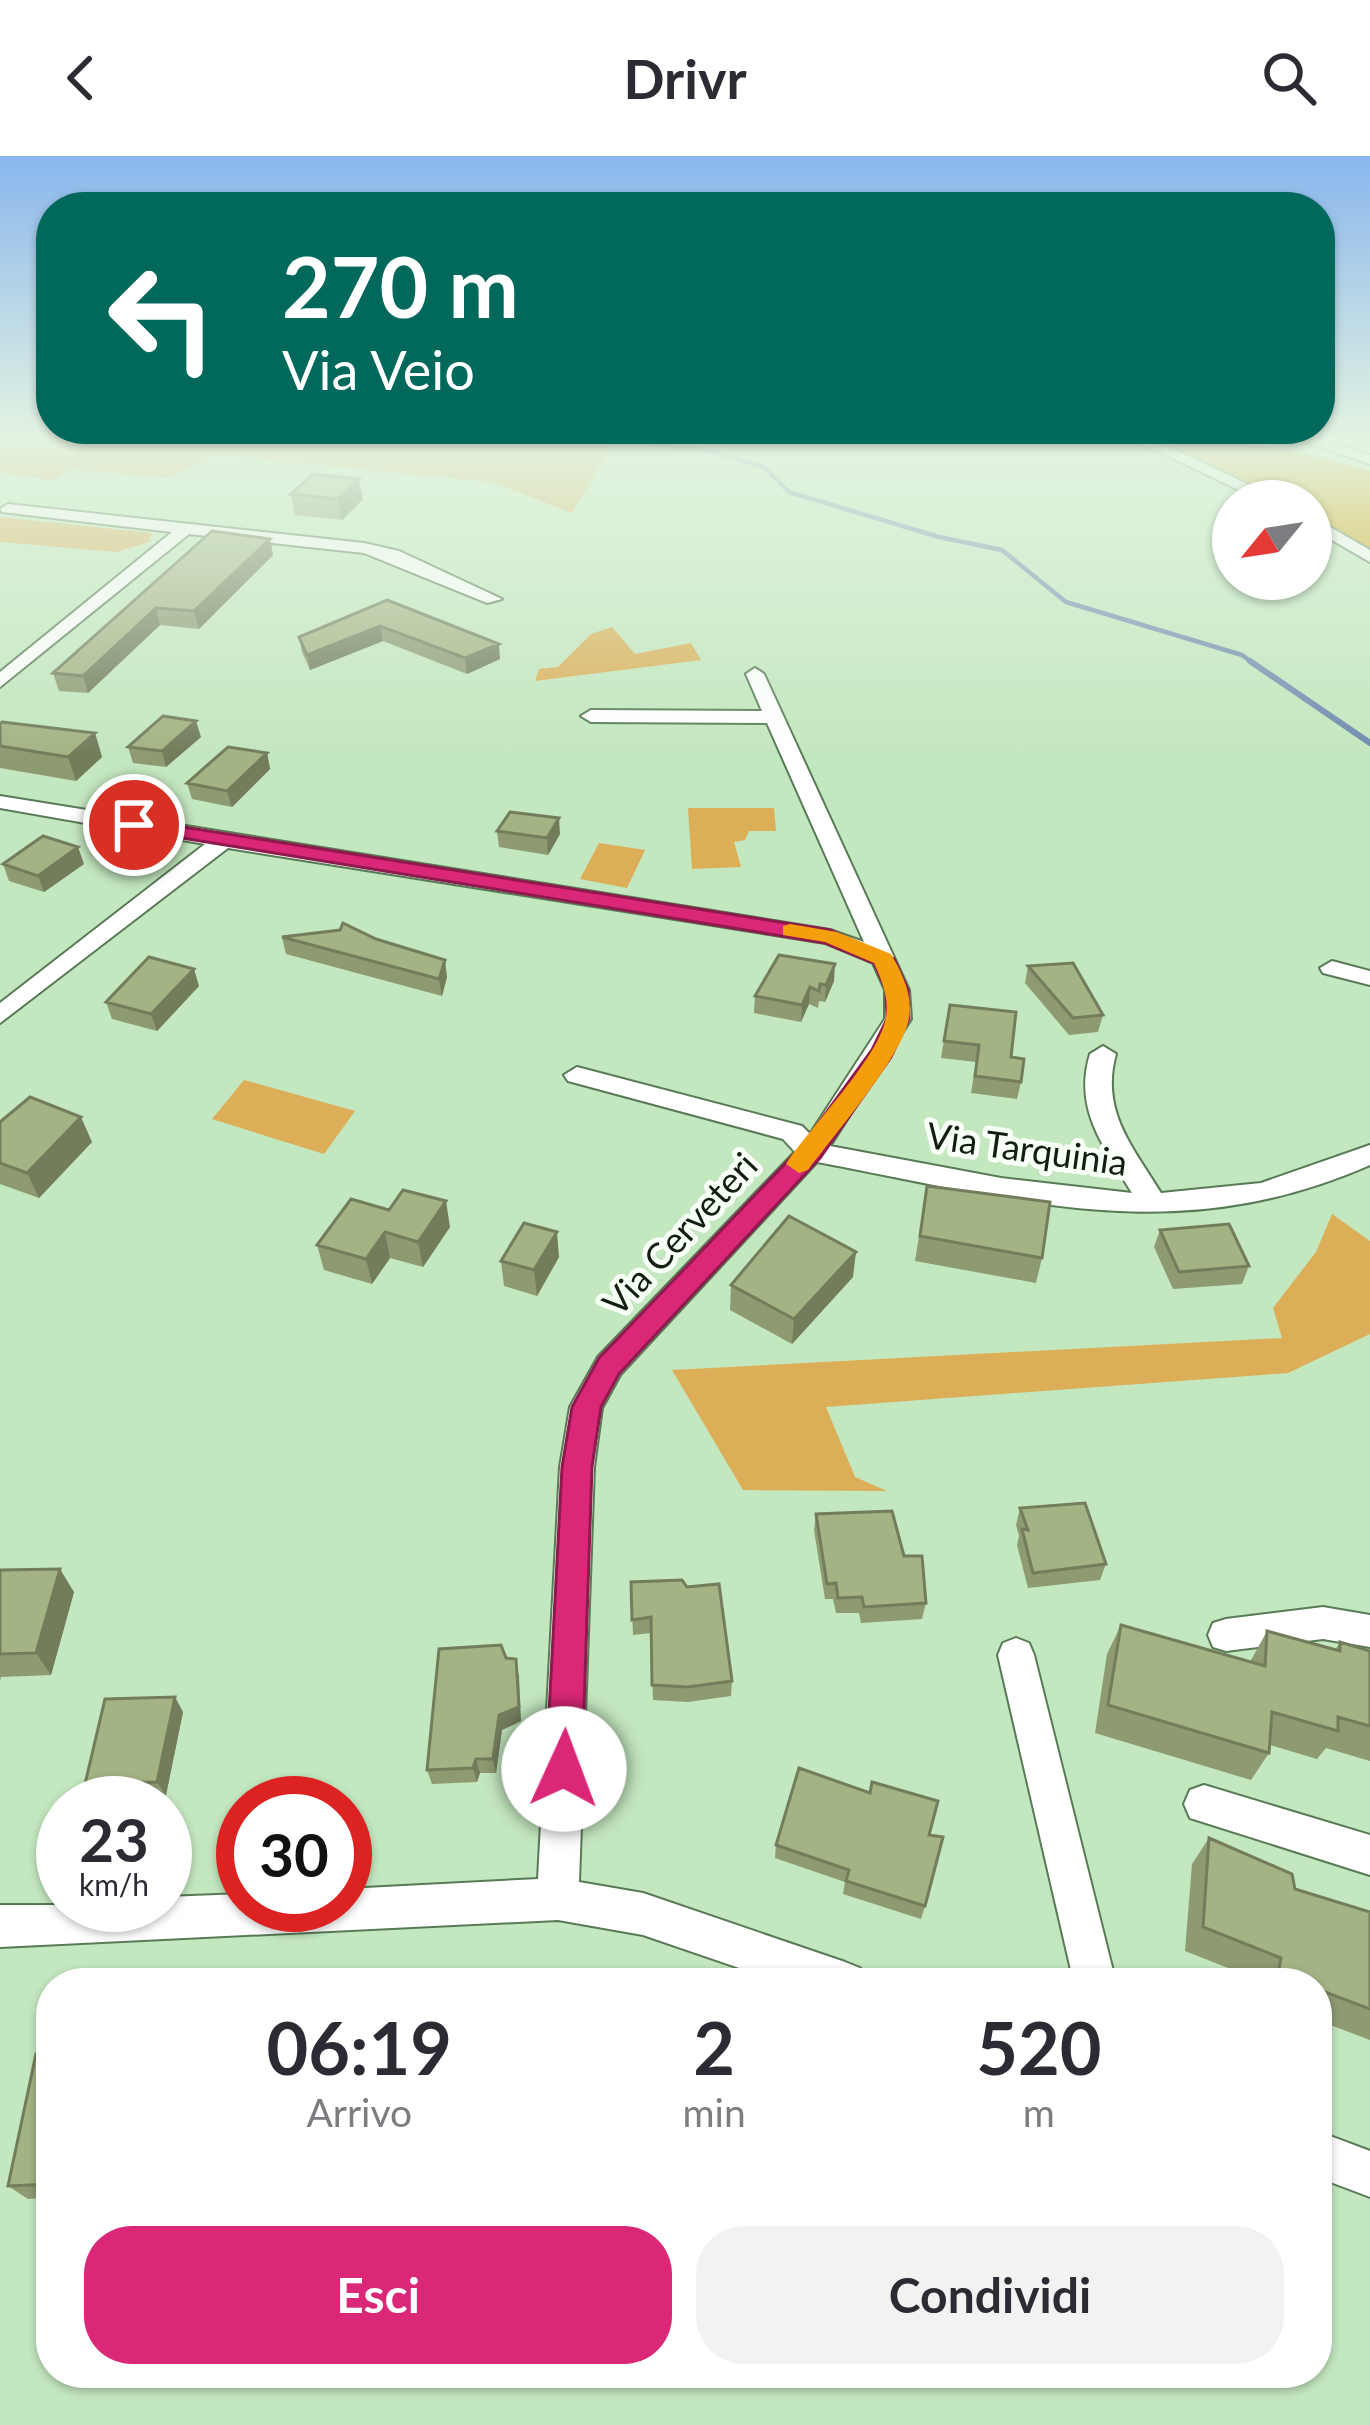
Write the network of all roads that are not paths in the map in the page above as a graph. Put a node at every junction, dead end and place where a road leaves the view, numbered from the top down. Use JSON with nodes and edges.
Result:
{"nodes":[{"id":1,"x":168,"y":543,"type":"edge"},
{"id":2,"x":318,"y":543,"type":"edge"},
{"id":3,"x":493,"y":599,"type":"dead end"},
{"id":4,"x":754,"y":674,"type":"dead end"},
{"id":5,"x":0,"y":681,"type":"edge"},
{"id":6,"x":590,"y":716,"type":"dead end"},
{"id":7,"x":772,"y":717,"type":"junction"},
{"id":8,"x":0,"y":802,"type":"edge"},
{"id":9,"x":226,"y":838,"type":"junction"},
{"id":10,"x":884,"y":959,"type":"junction"},
{"id":11,"x":1332,"y":968,"type":"dead end"},
{"id":12,"x":1370,"y":978,"type":"edge"},
{"id":13,"x":0,"y":1015,"type":"edge"},
{"id":14,"x":1103,"y":1054,"type":"dead end"},
{"id":15,"x":577,"y":1075,"type":"dead end"},
{"id":16,"x":811,"y":1152,"type":"junction"},
{"id":17,"x":1370,"y":1154,"type":"edge"},
{"id":18,"x":1152,"y":1202,"type":"junction"},
{"id":19,"x":1370,"y":1631,"type":"edge"},
{"id":20,"x":1226,"y":1635,"type":"dead end"},
{"id":21,"x":1016,"y":1655,"type":"dead end"},
{"id":22,"x":1204,"y":1804,"type":"dead end"},
{"id":23,"x":1370,"y":1855,"type":"edge"},
{"id":24,"x":558,"y":1899,"type":"junction"},
{"id":25,"x":0,"y":1926,"type":"edge"},
{"id":26,"x":801,"y":1968,"type":"edge"},
{"id":27,"x":1091,"y":1968,"type":"edge"},
{"id":28,"x":1332,"y":2160,"type":"edge"},
{"id":29,"x":1370,"y":2174,"type":"edge"}],
"edges":[{"from":1,"to":5,"type":"street"},
{"from":2,"to":3,"type":"street"},
{"from":4,"to":7,"type":"street","name":"Via Cerveteri"},
{"from":6,"to":7,"type":"street"},
{"from":7,"to":10,"type":"street","name":"Via Cerveteri"},
{"from":8,"to":9,"type":"street"},
{"from":9,"to":10,"type":"street"},
{"from":9,"to":13,"type":"street"},
{"from":10,"to":16,"type":"street","name":"Via Cerveteri"},
{"from":11,"to":12,"type":"street"},
{"from":14,"to":18,"type":"street"},
{"from":15,"to":16,"type":"street","name":"Via Tarquinia"},
{"from":16,"to":18,"type":"street","name":"Via Tarquinia"},
{"from":16,"to":24,"type":"street","name":"Via Cerveteri"},
{"from":17,"to":18,"type":"street","name":"Via Tarquinia"},
{"from":19,"to":20,"type":"street"},
{"from":21,"to":27,"type":"street"},
{"from":22,"to":23,"type":"street"},
{"from":24,"to":25,"type":"street"},
{"from":24,"to":26,"type":"street"},
{"from":28,"to":29,"type":"street"}]}
